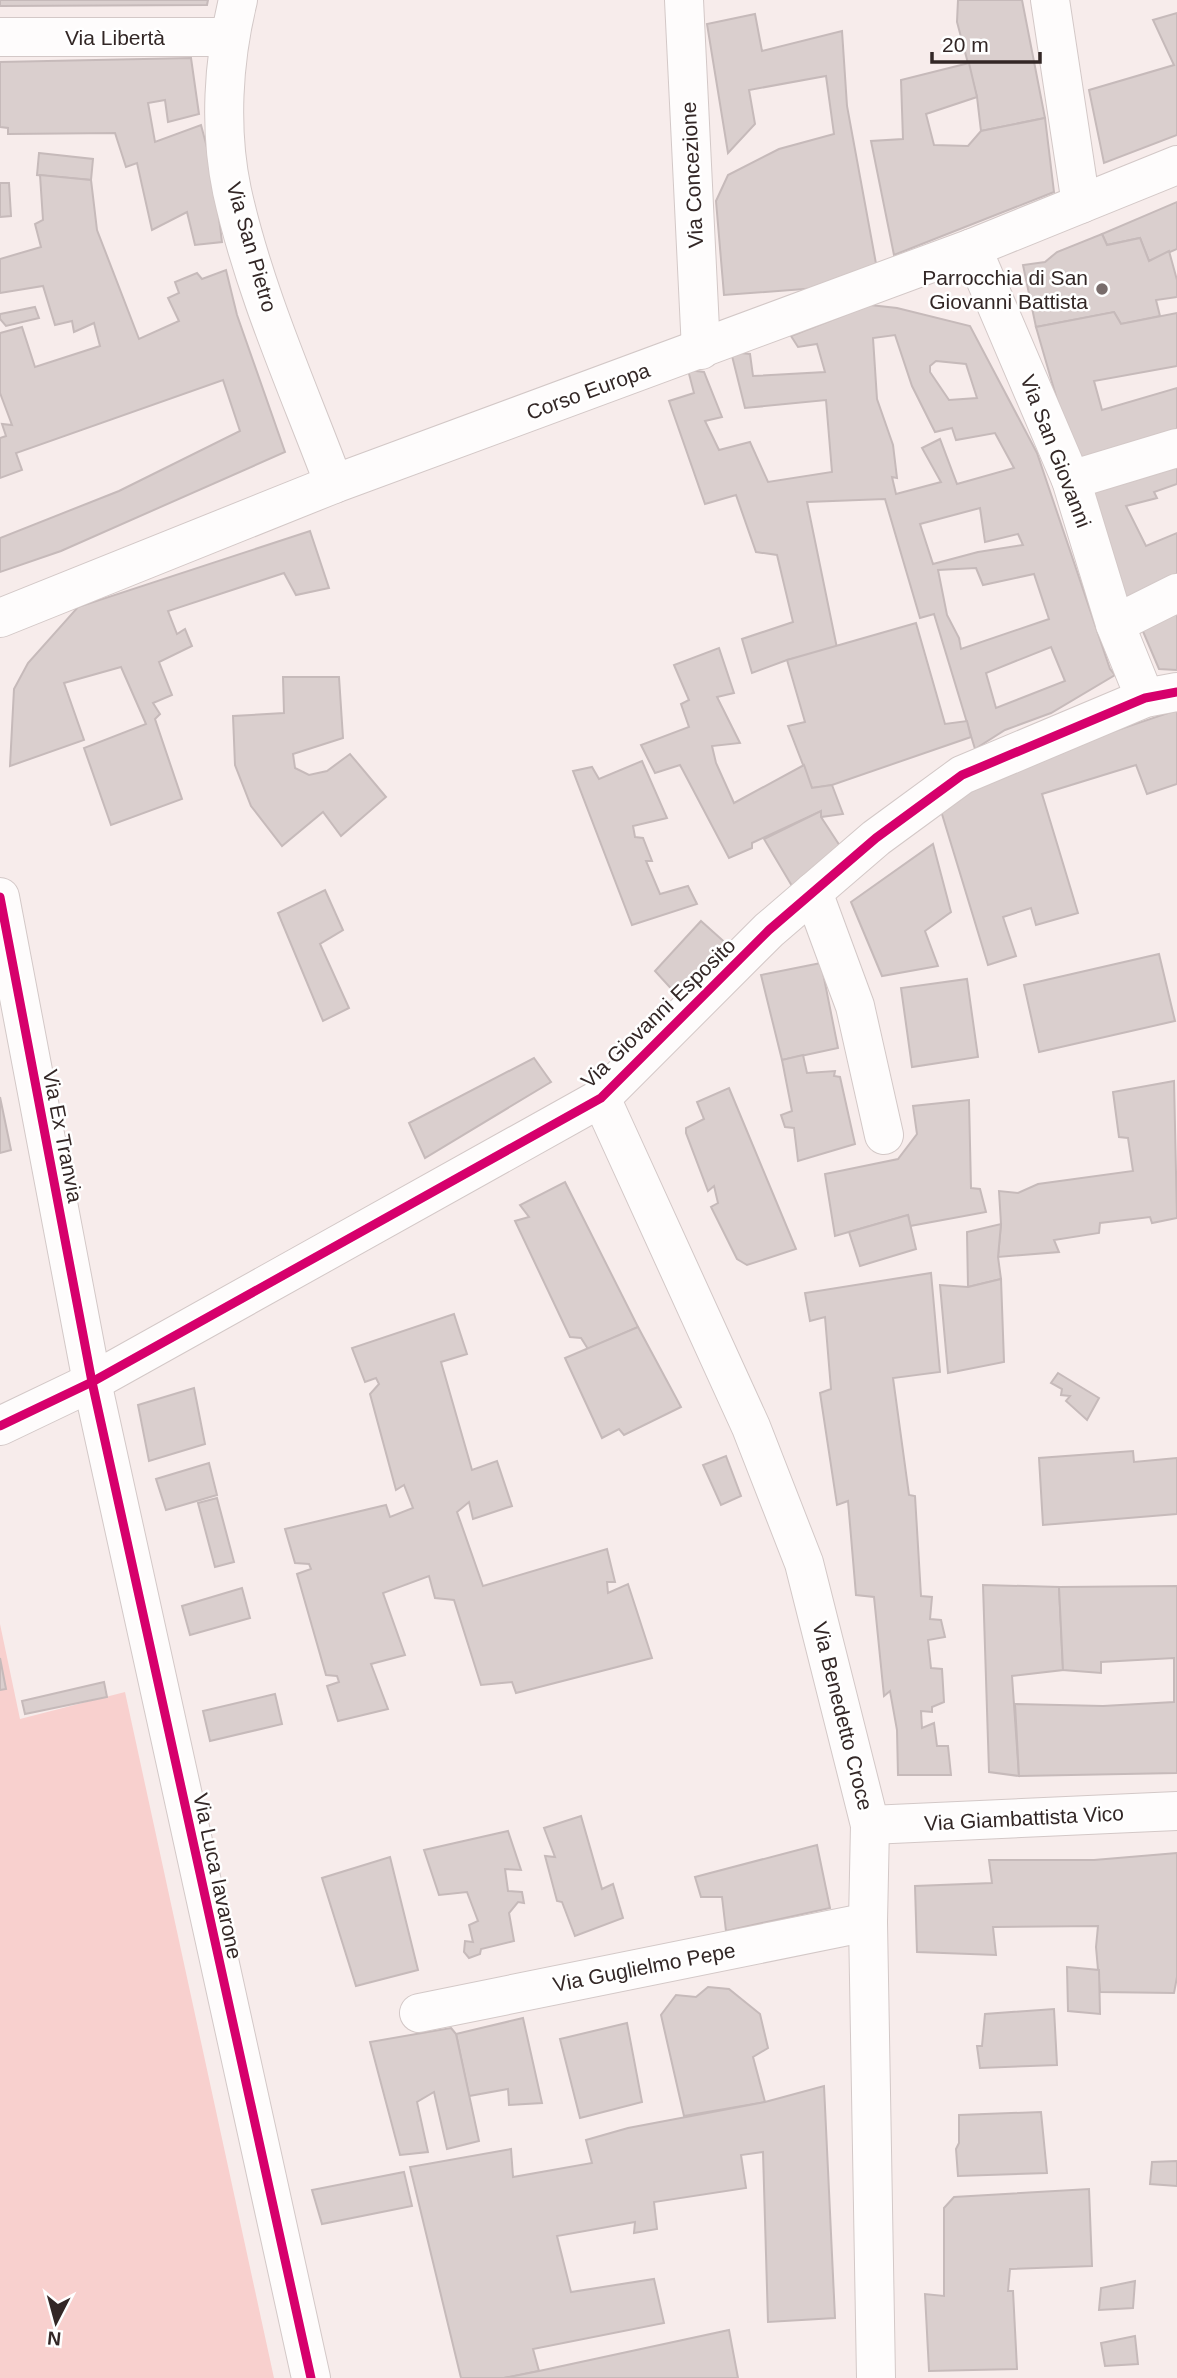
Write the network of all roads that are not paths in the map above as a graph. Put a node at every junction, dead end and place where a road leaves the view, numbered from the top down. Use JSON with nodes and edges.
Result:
{"nodes":[{"id":1,"x":238,"y":0,"type":"edge"},
{"id":2,"x":684,"y":0,"type":"edge"},
{"id":3,"x":1050,"y":0,"type":"edge"},
{"id":4,"x":0,"y":37,"type":"edge"},
{"id":5,"x":229,"y":37,"type":"junction"},
{"id":6,"x":1177,"y":164,"type":"edge"},
{"id":7,"x":1081,"y":204,"type":"junction"},
{"id":8,"x":972,"y":248,"type":"junction"},
{"id":9,"x":701,"y":350,"type":"junction"},
{"id":10,"x":1177,"y":448,"type":"edge"},
{"id":11,"x":1071,"y":480,"type":"junction"},
{"id":12,"x":334,"y":484,"type":"junction"},
{"id":13,"x":1177,"y":593,"type":"edge"},
{"id":14,"x":0,"y":618,"type":"edge"},
{"id":15,"x":1115,"y":624,"type":"junction"},
{"id":16,"x":1161,"y":695,"type":"edge"},
{"id":17,"x":813,"y":892,"type":"junction"},
{"id":18,"x":0,"y":897,"type":"edge"},
{"id":19,"x":601,"y":1098,"type":"junction"},
{"id":20,"x":884,"y":1135,"type":"dead end"},
{"id":21,"x":92,"y":1382,"type":"junction"},
{"id":22,"x":0,"y":1426,"type":"edge"},
{"id":23,"x":1177,"y":1811,"type":"edge"},
{"id":24,"x":870,"y":1825,"type":"junction"},
{"id":25,"x":868,"y":1922,"type":"junction"},
{"id":26,"x":419,"y":2013,"type":"dead end"},
{"id":27,"x":311,"y":2378,"type":"edge"},
{"id":28,"x":876,"y":2378,"type":"edge"}],
"edges":[{"from":1,"to":5,"type":"street","name":"Via San Pietro"},
{"from":2,"to":9,"type":"street","name":"Via Concezione"},
{"from":3,"to":7,"type":"street"},
{"from":4,"to":5,"type":"street","name":"Via Libertà"},
{"from":5,"to":12,"type":"street","name":"Via San Pietro"},
{"from":6,"to":7,"type":"street","name":"Corso Europa"},
{"from":7,"to":8,"type":"street","name":"Corso Europa"},
{"from":8,"to":9,"type":"street","name":"Corso Europa"},
{"from":8,"to":11,"type":"street","name":"Via San Giovanni"},
{"from":9,"to":12,"type":"street","name":"Corso Europa"},
{"from":10,"to":11,"type":"street"},
{"from":11,"to":15,"type":"street","name":"Via San Giovanni"},
{"from":12,"to":14,"type":"street","name":"Corso Europa"},
{"from":13,"to":15,"type":"street"},
{"from":15,"to":16,"type":"street","name":"Via San Giovanni"},
{"from":16,"to":17,"type":"street","name":"Via Giovanni Esposito"},
{"from":17,"to":19,"type":"street","name":"Via Giovanni Esposito"},
{"from":17,"to":20,"type":"street"},
{"from":18,"to":21,"type":"street","name":"Via Ex Tranvia"},
{"from":19,"to":21,"type":"street","name":"Via Giovanni Esposito"},
{"from":19,"to":24,"type":"street","name":"Via Benedetto Croce"},
{"from":21,"to":22,"type":"street","name":"Via Giovanni Esposito"},
{"from":21,"to":27,"type":"street","name":"Via Luca Iavarone"},
{"from":23,"to":24,"type":"street","name":"Via Giambattista Vico"},
{"from":24,"to":25,"type":"street","name":"Via Benedetto Croce"},
{"from":25,"to":26,"type":"street","name":"Via Guglielmo Pepe"},
{"from":25,"to":28,"type":"street","name":"Via Benedetto Croce"}]}
